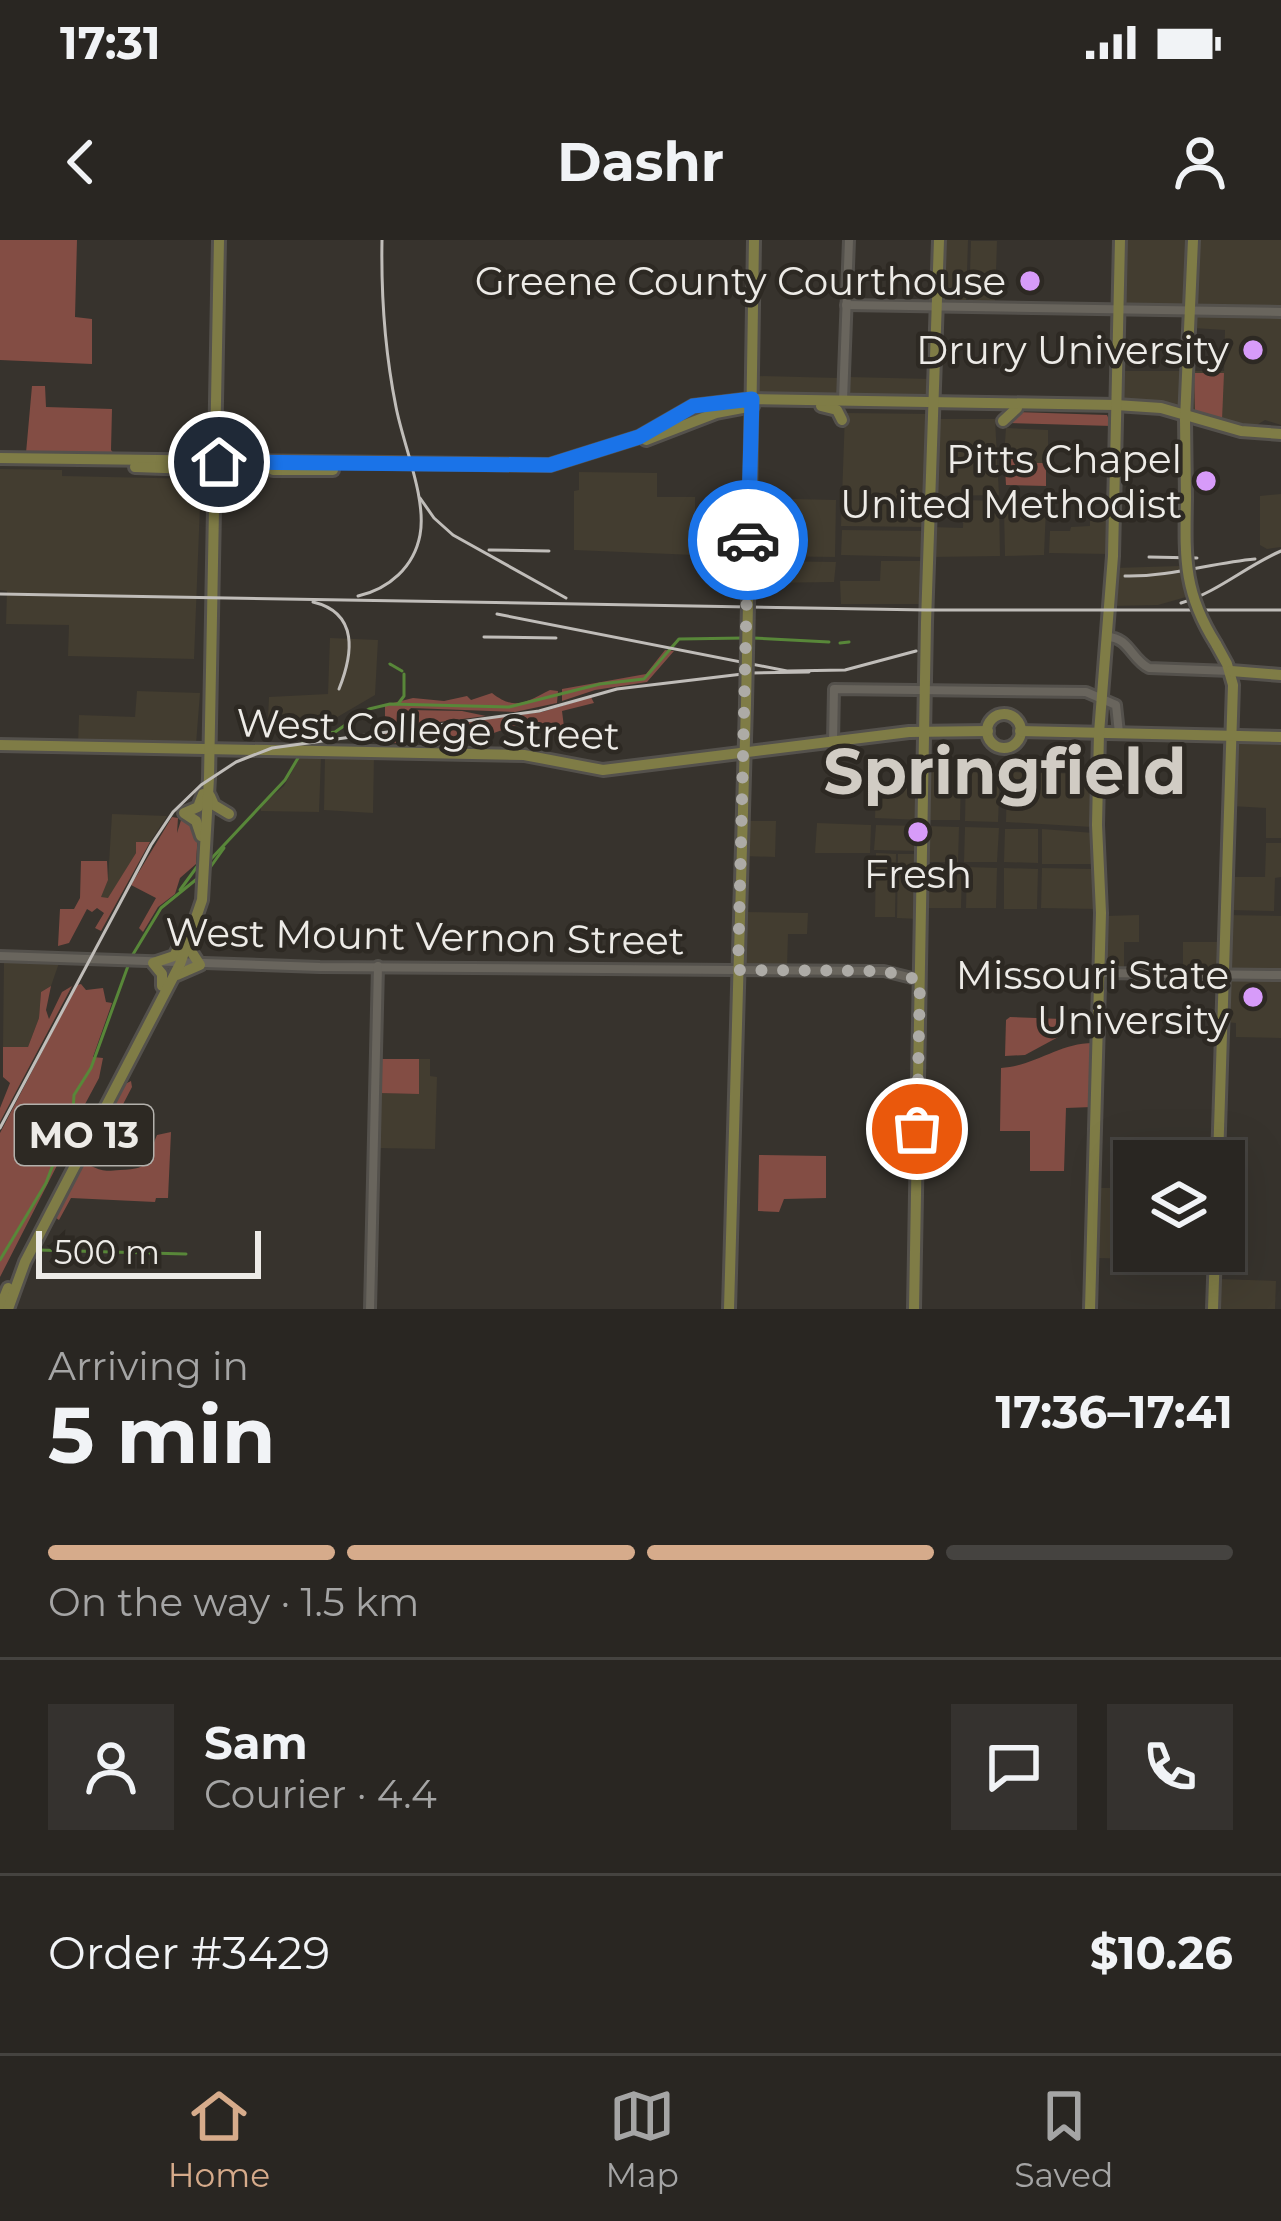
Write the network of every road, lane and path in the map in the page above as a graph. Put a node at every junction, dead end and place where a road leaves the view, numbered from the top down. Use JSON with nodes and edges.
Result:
{"nodes":[{"id":1,"x":216,"y":240,"type":"edge"},
{"id":2,"x":754,"y":240,"type":"edge"},
{"id":3,"x":849,"y":240,"type":"edge"},
{"id":4,"x":939,"y":240,"type":"edge"},
{"id":5,"x":1120,"y":240,"type":"edge"},
{"id":6,"x":1192,"y":240,"type":"edge"},
{"id":7,"x":846,"y":305,"type":"junction"},
{"id":8,"x":1190,"y":305,"type":"junction"},
{"id":9,"x":938,"y":307,"type":"junction"},
{"id":10,"x":1118,"y":310,"type":"junction"},
{"id":11,"x":1281,"y":312,"type":"edge"},
{"id":12,"x":752,"y":402,"type":"junction"},
{"id":13,"x":843,"y":403,"type":"junction"},
{"id":14,"x":821,"y":406,"type":"junction"},
{"id":15,"x":737,"y":408,"type":"junction"},
{"id":16,"x":936,"y":409,"type":"junction"},
{"id":17,"x":999,"y":411,"type":"junction"},
{"id":18,"x":1113,"y":413,"type":"junction"},
{"id":19,"x":1188,"y":417,"type":"junction"},
{"id":20,"x":842,"y":420,"type":"dead end"},
{"id":21,"x":751,"y":422,"type":"junction"},
{"id":22,"x":1260,"y":423,"type":"dead end"},
{"id":23,"x":1206,"y":425,"type":"junction"},
{"id":24,"x":1241,"y":430,"type":"junction"},
{"id":25,"x":1281,"y":436,"type":"edge"},
{"id":26,"x":1188,"y":443,"type":"junction"},
{"id":27,"x":0,"y":461,"type":"edge"},
{"id":28,"x":206,"y":462,"type":"junction"},
{"id":29,"x":236,"y":466,"type":"junction"},
{"id":30,"x":214,"y":494,"type":"junction"},
{"id":31,"x":1105,"y":637,"type":"junction"},
{"id":32,"x":1219,"y":649,"type":"junction"},
{"id":33,"x":1208,"y":670,"type":"junction"},
{"id":34,"x":1231,"y":671,"type":"junction"},
{"id":35,"x":1281,"y":673,"type":"edge"},
{"id":36,"x":924,"y":690,"type":"junction"},
{"id":37,"x":1100,"y":696,"type":"junction"},
{"id":38,"x":924,"y":730,"type":"junction"},
{"id":39,"x":988,"y":730,"type":"junction"},
{"id":40,"x":1020,"y":731,"type":"junction"},
{"id":41,"x":204,"y":732,"type":"junction"},
{"id":42,"x":1099,"y":733,"type":"junction"},
{"id":43,"x":1119,"y":733,"type":"junction"},
{"id":44,"x":1232,"y":736,"type":"junction"},
{"id":45,"x":1281,"y":737,"type":"edge"},
{"id":46,"x":833,"y":742,"type":"junction"},
{"id":47,"x":0,"y":745,"type":"edge"},
{"id":48,"x":188,"y":751,"type":"junction"},
{"id":49,"x":207,"y":752,"type":"junction"},
{"id":50,"x":745,"y":752,"type":"junction"},
{"id":51,"x":206,"y":792,"type":"junction"},
{"id":52,"x":204,"y":840,"type":"junction"},
{"id":53,"x":188,"y":939,"type":"junction"},
{"id":54,"x":0,"y":956,"type":"edge"},
{"id":55,"x":152,"y":963,"type":"junction"},
{"id":56,"x":177,"y":964,"type":"junction"},
{"id":57,"x":200,"y":964,"type":"junction"},
{"id":58,"x":378,"y":967,"type":"junction"},
{"id":59,"x":738,"y":970,"type":"junction"},
{"id":60,"x":1099,"y":973,"type":"junction"},
{"id":61,"x":1222,"y":975,"type":"junction"},
{"id":62,"x":1281,"y":975,"type":"edge"},
{"id":63,"x":920,"y":980,"type":"junction"},
{"id":64,"x":166,"y":985,"type":"junction"},
{"id":65,"x":1218,"y":1140,"type":"edge"},
{"id":66,"x":1215,"y":1272,"type":"edge"},
{"id":67,"x":7,"y":1309,"type":"edge"},
{"id":68,"x":370,"y":1309,"type":"edge"},
{"id":69,"x":729,"y":1309,"type":"edge"},
{"id":70,"x":914,"y":1309,"type":"edge"},
{"id":71,"x":1090,"y":1309,"type":"edge"},
{"id":72,"x":1214,"y":1309,"type":"edge"}],
"edges":[{"from":1,"to":28,"type":"main road","number":"MO 13"},
{"from":2,"to":12,"type":"main road"},
{"from":3,"to":7,"type":"street"},
{"from":4,"to":9,"type":"main road"},
{"from":5,"to":10,"type":"main road"},
{"from":6,"to":8,"type":"main road"},
{"from":7,"to":9,"type":"street"},
{"from":7,"to":13,"type":"street"},
{"from":8,"to":10,"type":"street"},
{"from":8,"to":11,"type":"street"},
{"from":8,"to":19,"type":"main road"},
{"from":9,"to":10,"type":"street"},
{"from":9,"to":16,"type":"main road"},
{"from":10,"to":18,"type":"main road"},
{"from":12,"to":13,"type":"main road"},
{"from":12,"to":14,"type":"main road"},
{"from":12,"to":15,"type":"main road"},
{"from":12,"to":21,"type":"main road"},
{"from":12,"to":29,"type":"main road"},
{"from":13,"to":14,"type":"main road"},
{"from":13,"to":16,"type":"main road"},
{"from":14,"to":20,"type":"main road"},
{"from":15,"to":21,"type":"main road"},
{"from":15,"to":29,"type":"main road"},
{"from":16,"to":17,"type":"main road"},
{"from":16,"to":36,"type":"main road"},
{"from":17,"to":18,"type":"main road"},
{"from":17,"to":18,"type":"main road"},
{"from":18,"to":19,"type":"main road"},
{"from":18,"to":31,"type":"main road"},
{"from":19,"to":23,"type":"main road"},
{"from":19,"to":24,"type":"main road"},
{"from":19,"to":26,"type":"main road"},
{"from":21,"to":50,"type":"main road","bridge":true},
{"from":22,"to":24,"type":"main road"},
{"from":23,"to":25,"type":"main road"},
{"from":23,"to":26,"type":"main road"},
{"from":24,"to":25,"type":"main road"},
{"from":26,"to":32,"type":"main road","bridge":true},
{"from":27,"to":28,"type":"main road"},
{"from":28,"to":29,"type":"main road"},
{"from":28,"to":29,"type":"main road"},
{"from":28,"to":30,"type":"main road","number":"MO 13"},
{"from":28,"to":41,"type":"main road","number":"MO 13"},
{"from":29,"to":30,"type":"main road"},
{"from":30,"to":49,"type":"main road","number":"MO 13"},
{"from":31,"to":33,"type":"street"},
{"from":31,"to":37,"type":"main road"},
{"from":32,"to":33,"type":"street"},
{"from":32,"to":34,"type":"main road"},
{"from":33,"to":34,"type":"street"},
{"from":34,"to":35,"type":"main road"},
{"from":34,"to":44,"type":"main road"},
{"from":36,"to":37,"type":"street"},
{"from":36,"to":38,"type":"main road"},
{"from":36,"to":46,"type":"street"},
{"from":37,"to":42,"type":"main road"},
{"from":37,"to":43,"type":"street"},
{"from":38,"to":39,"type":"main road","name":"West College Street"},
{"from":38,"to":46,"type":"main road","name":"West College Street"},
{"from":38,"to":63,"type":"main road"},
{"from":39,"to":40,"type":"main road"},
{"from":39,"to":40,"type":"main road"},
{"from":40,"to":42,"type":"main road"},
{"from":41,"to":48,"type":"main road"},
{"from":41,"to":49,"type":"main road","number":"MO 13"},
{"from":42,"to":43,"type":"main road"},
{"from":42,"to":60,"type":"main road"},
{"from":43,"to":44,"type":"main road"},
{"from":44,"to":45,"type":"main road"},
{"from":44,"to":61,"type":"main road"},
{"from":46,"to":50,"type":"main road","name":"West College Street"},
{"from":47,"to":48,"type":"main road","name":"West College Street"},
{"from":48,"to":49,"type":"main road","name":"West College Street"},
{"from":49,"to":50,"type":"main road","name":"West College Street"},
{"from":49,"to":51,"type":"main road","number":"MO 13"},
{"from":50,"to":59,"type":"main road"},
{"from":51,"to":52,"type":"main road","number":"MO 13"},
{"from":51,"to":52,"type":"main road"},
{"from":51,"to":52,"type":"main road"},
{"from":52,"to":53,"type":"main road","number":"MO 13"},
{"from":53,"to":55,"type":"main road"},
{"from":53,"to":56,"type":"main road","number":"MO 13"},
{"from":53,"to":57,"type":"main road"},
{"from":54,"to":55,"type":"street","name":"West Mount Vernon Street"},
{"from":55,"to":56,"type":"street","name":"West Mount Vernon Street"},
{"from":55,"to":64,"type":"main road"},
{"from":56,"to":57,"type":"street","name":"West Mount Vernon Street"},
{"from":56,"to":64,"type":"main road","number":"MO 13"},
{"from":57,"to":58,"type":"street","name":"West Mount Vernon Street"},
{"from":57,"to":64,"type":"main road"},
{"from":58,"to":59,"type":"street","name":"West Mount Vernon Street"},
{"from":58,"to":68,"type":"street"},
{"from":59,"to":63,"type":"street","name":"West Mount Vernon Street"},
{"from":59,"to":69,"type":"main road"},
{"from":60,"to":61,"type":"street"},
{"from":60,"to":71,"type":"main road"},
{"from":61,"to":62,"type":"street"},
{"from":61,"to":65,"type":"main road"},
{"from":63,"to":70,"type":"main road"},
{"from":64,"to":67,"type":"main road","number":"MO 13"},
{"from":66,"to":72,"type":"main road"}]}
